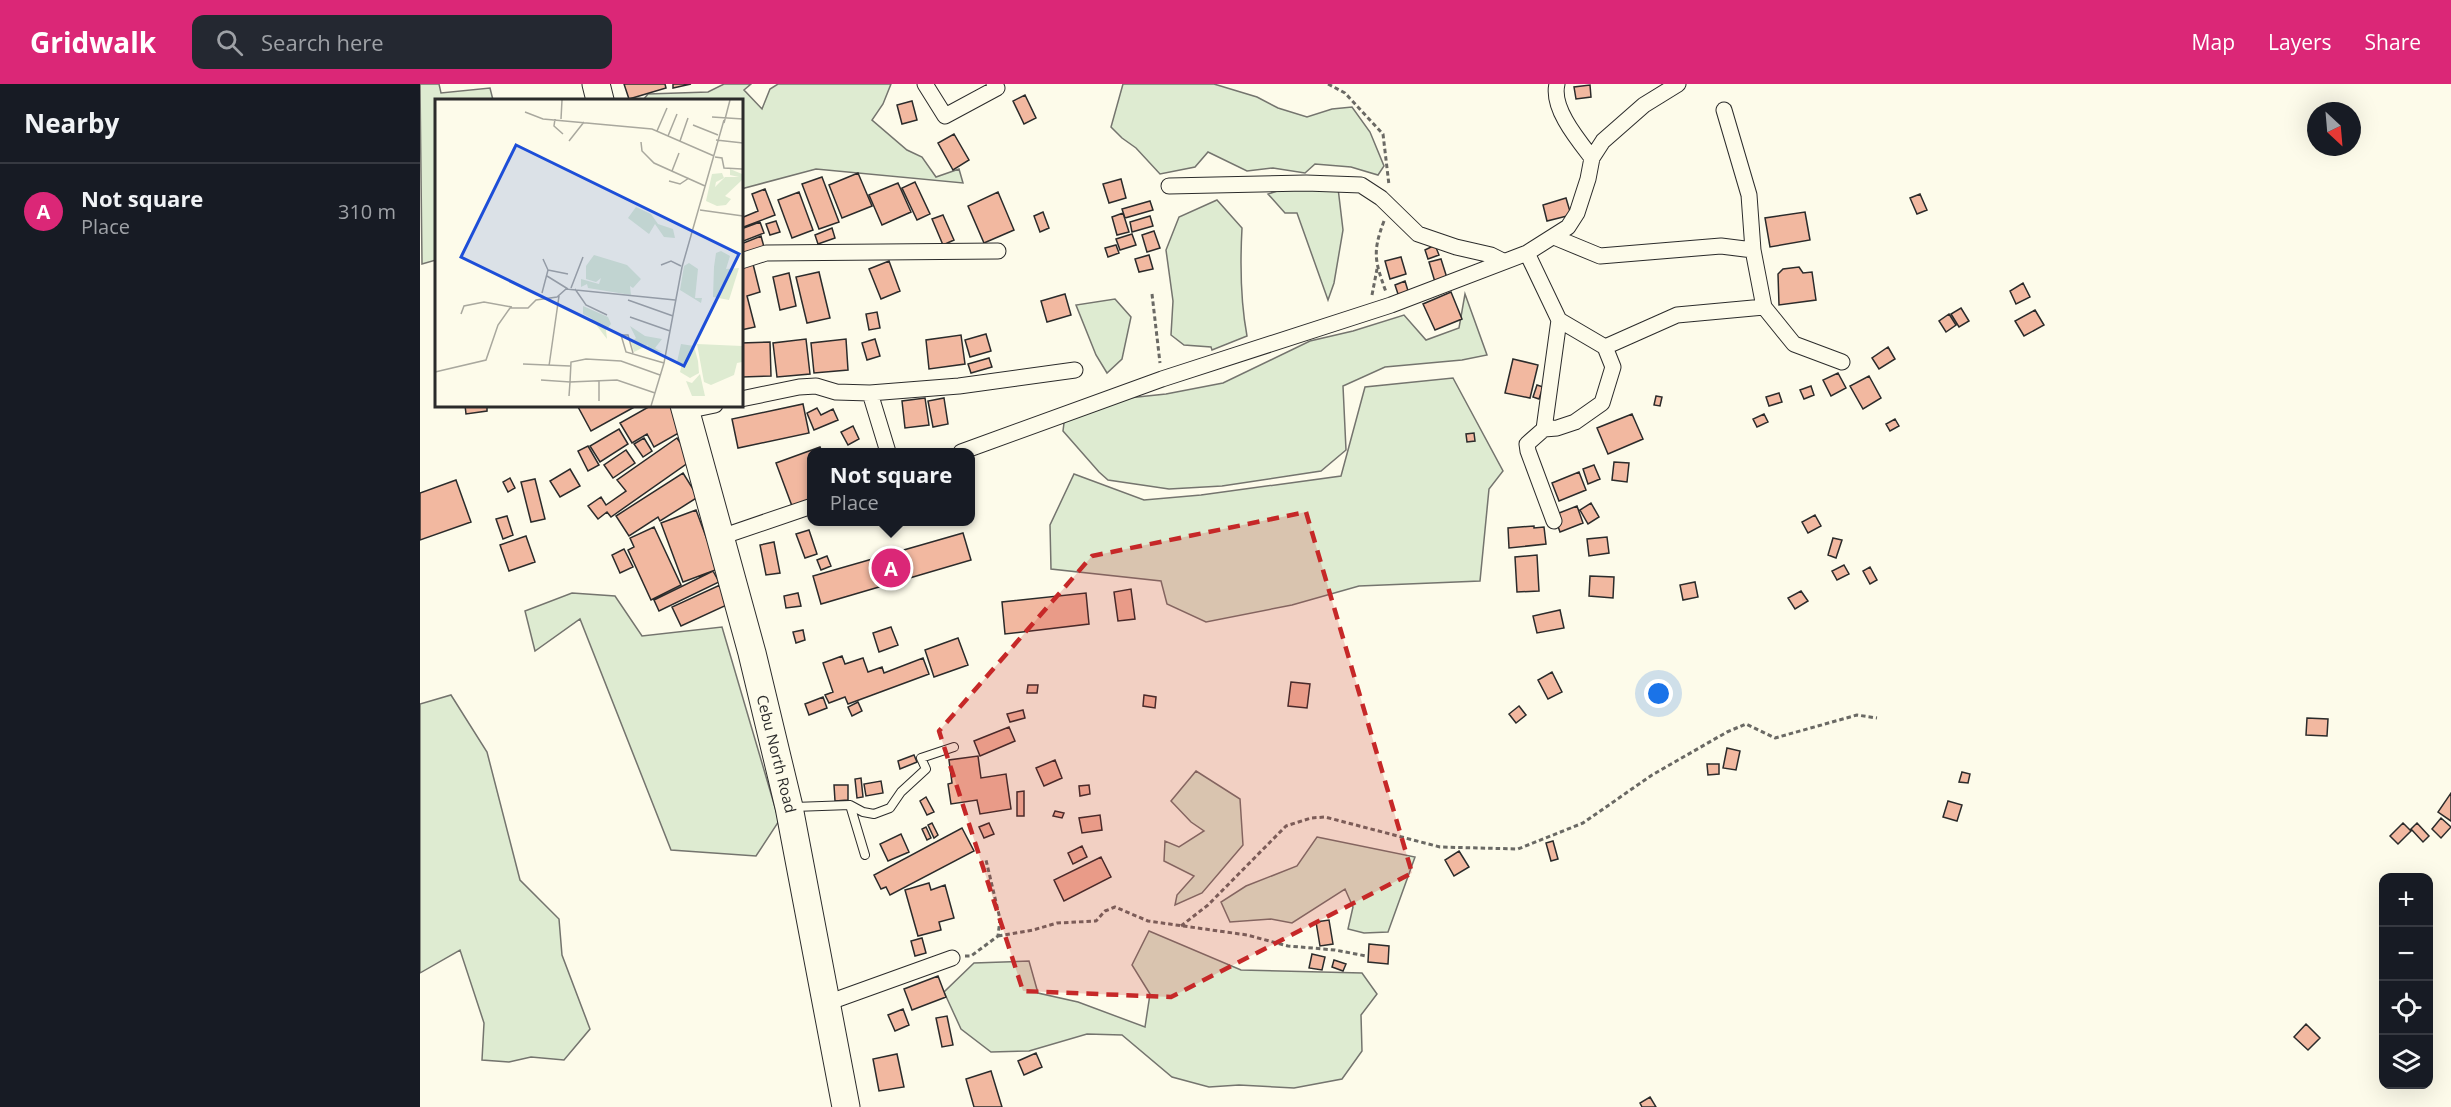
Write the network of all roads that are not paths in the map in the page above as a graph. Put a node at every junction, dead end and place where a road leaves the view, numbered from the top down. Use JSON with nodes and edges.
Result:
{"nodes":[{"id":1,"x":596,"y":84,"type":"edge"},
{"id":2,"x":925,"y":84,"type":"edge"},
{"id":3,"x":994,"y":84,"type":"edge"},
{"id":4,"x":1557,"y":84,"type":"edge"},
{"id":5,"x":1677,"y":84,"type":"edge"},
{"id":6,"x":600,"y":99,"type":"edge"},
{"id":7,"x":1724,"y":110,"type":"dead end"},
{"id":8,"x":1592,"y":158,"type":"junction"},
{"id":9,"x":1169,"y":186,"type":"dead end"},
{"id":10,"x":1554,"y":237,"type":"junction"},
{"id":11,"x":1753,"y":250,"type":"junction"},
{"id":12,"x":998,"y":252,"type":"dead end"},
{"id":13,"x":1527,"y":253,"type":"junction"},
{"id":14,"x":742,"y":261,"type":"edge"},
{"id":15,"x":1503,"y":261,"type":"junction"},
{"id":16,"x":1764,"y":307,"type":"junction"},
{"id":17,"x":1559,"y":320,"type":"junction"},
{"id":18,"x":1605,"y":347,"type":"junction"},
{"id":19,"x":1842,"y":362,"type":"dead end"},
{"id":20,"x":1075,"y":370,"type":"dead end"},
{"id":21,"x":870,"y":393,"type":"junction"},
{"id":22,"x":742,"y":399,"type":"edge"},
{"id":23,"x":705,"y":406,"type":"edge"},
{"id":24,"x":685,"y":408,"type":"edge"},
{"id":25,"x":1544,"y":429,"type":"junction"},
{"id":26,"x":886,"y":448,"type":"edge"},
{"id":27,"x":975,"y":448,"type":"edge"},
{"id":28,"x":807,"y":508,"type":"edge"},
{"id":29,"x":1554,"y":521,"type":"dead end"},
{"id":30,"x":721,"y":537,"type":"junction"},
{"id":31,"x":954,"y":747,"type":"dead end"},
{"id":32,"x":849,"y":805,"type":"junction"},
{"id":33,"x":789,"y":807,"type":"junction"},
{"id":34,"x":865,"y":855,"type":"dead end"},
{"id":35,"x":952,"y":958,"type":"road end"},
{"id":36,"x":827,"y":1003,"type":"junction"},
{"id":37,"x":846,"y":1107,"type":"edge"}],
"edges":[{"from":1,"to":6,"type":"highway"},
{"from":2,"to":3,"type":"street"},
{"from":4,"to":8,"type":"street"},
{"from":5,"to":8,"type":"street"},
{"from":7,"to":11,"type":"street"},
{"from":8,"to":10,"type":"street"},
{"from":9,"to":15,"type":"street"},
{"from":10,"to":11,"type":"street"},
{"from":10,"to":13,"type":"street"},
{"from":11,"to":16,"type":"street"},
{"from":12,"to":14,"type":"street"},
{"from":13,"to":15,"type":"street"},
{"from":13,"to":17,"type":"street"},
{"from":15,"to":27,"type":"street"},
{"from":16,"to":18,"type":"street"},
{"from":16,"to":19,"type":"street"},
{"from":17,"to":18,"type":"street"},
{"from":17,"to":25,"type":"street"},
{"from":18,"to":25,"type":"street"},
{"from":20,"to":21,"type":"street"},
{"from":21,"to":22,"type":"street"},
{"from":21,"to":26,"type":"street"},
{"from":23,"to":24,"type":"street"},
{"from":24,"to":30,"type":"highway","name":"Cebu North Road"},
{"from":25,"to":29,"type":"street"},
{"from":28,"to":30,"type":"street"},
{"from":30,"to":33,"type":"highway","name":"Cebu North Road"},
{"from":31,"to":32,"type":"lane"},
{"from":32,"to":33,"type":"lane"},
{"from":32,"to":34,"type":"lane"},
{"from":33,"to":36,"type":"highway","name":"Cebu North Road"},
{"from":35,"to":36,"type":"street"},
{"from":36,"to":37,"type":"highway","name":"Cebu North Road"}]}
